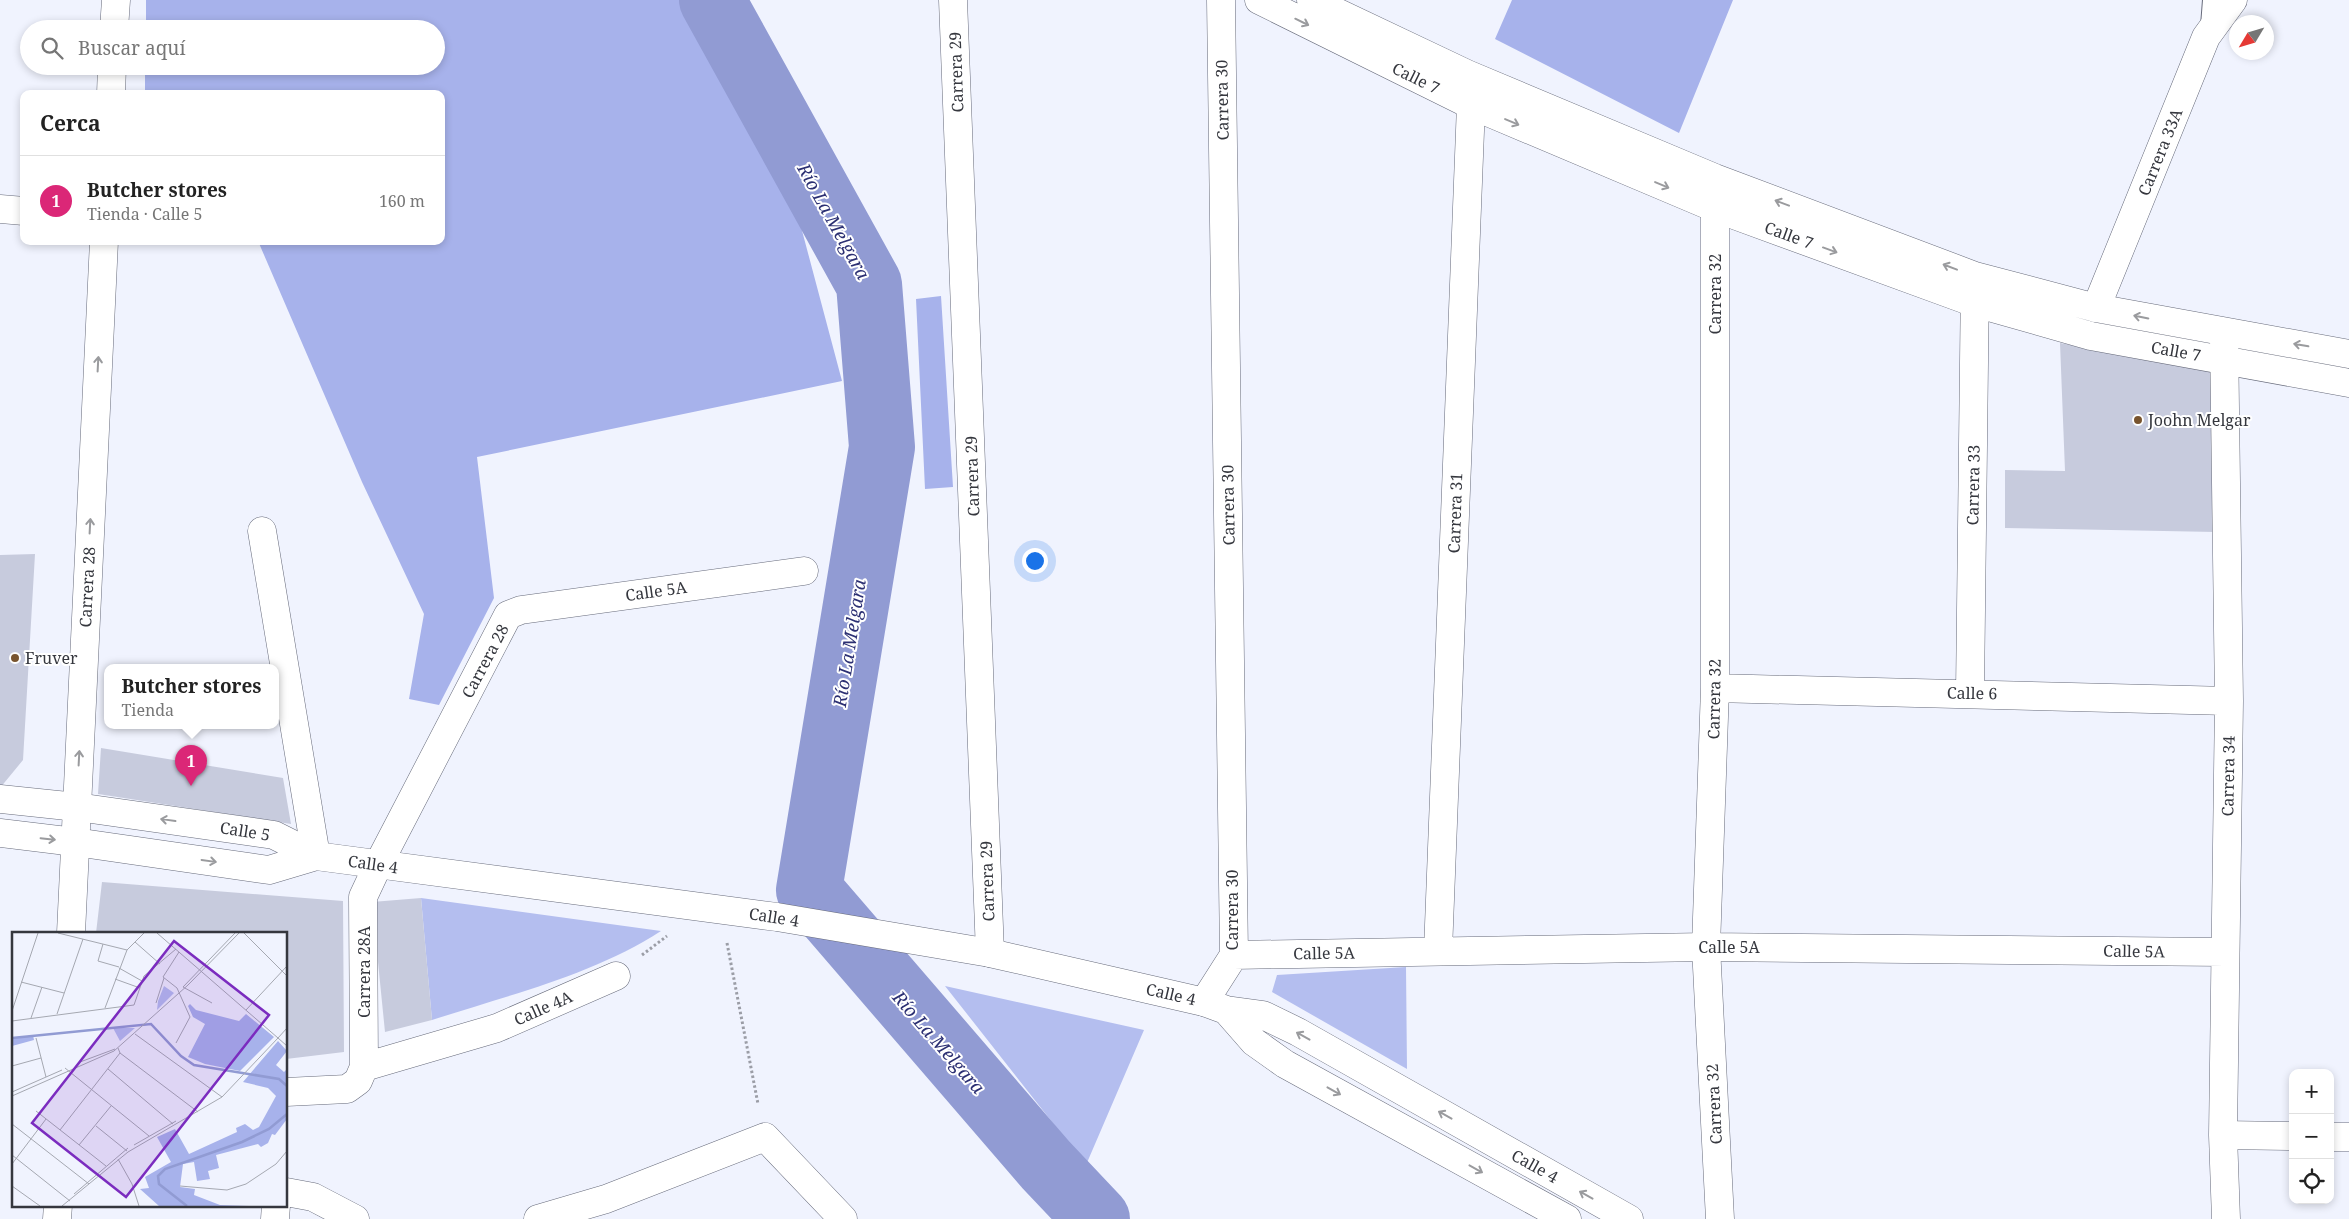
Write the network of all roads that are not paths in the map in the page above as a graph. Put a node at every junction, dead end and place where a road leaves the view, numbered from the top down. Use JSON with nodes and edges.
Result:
{"nodes":[{"id":1,"x":116,"y":0,"type":"edge"},
{"id":2,"x":953,"y":0,"type":"edge"},
{"id":3,"x":1221,"y":0,"type":"edge"},
{"id":4,"x":1259,"y":0,"type":"edge"},
{"id":5,"x":1311,"y":0,"type":"edge"},
{"id":6,"x":2210,"y":0,"type":"edge"},
{"id":7,"x":2233,"y":0,"type":"edge"},
{"id":8,"x":115,"y":20,"type":"edge"},
{"id":9,"x":2206,"y":37,"type":"junction"},
{"id":10,"x":1467,"y":74,"type":"junction"},
{"id":11,"x":112,"y":75,"type":"edge"},
{"id":12,"x":111,"y":90,"type":"edge"},
{"id":13,"x":1471,"y":105,"type":"junction"},
{"id":14,"x":1715,"y":178,"type":"junction"},
{"id":15,"x":1715,"y":208,"type":"junction"},
{"id":16,"x":0,"y":209,"type":"edge"},
{"id":17,"x":20,"y":211,"type":"edge"},
{"id":18,"x":104,"y":245,"type":"edge"},
{"id":19,"x":1975,"y":276,"type":"junction"},
{"id":20,"x":1975,"y":303,"type":"junction"},
{"id":21,"x":2096,"y":308,"type":"junction"},
{"id":22,"x":2224,"y":332,"type":"junction"},
{"id":23,"x":2349,"y":354,"type":"edge"},
{"id":24,"x":2224,"y":360,"type":"junction"},
{"id":25,"x":2349,"y":383,"type":"edge"},
{"id":26,"x":262,"y":531,"type":"dead end"},
{"id":27,"x":804,"y":570,"type":"dead end"},
{"id":28,"x":508,"y":616,"type":"joint"},
{"id":29,"x":1715,"y":688,"type":"junction"},
{"id":30,"x":1970,"y":693,"type":"junction"},
{"id":31,"x":2229,"y":701,"type":"junction"},
{"id":32,"x":0,"y":799,"type":"edge"},
{"id":33,"x":77,"y":807,"type":"junction"},
{"id":34,"x":0,"y":834,"type":"edge"},
{"id":35,"x":75,"y":842,"type":"junction"},
{"id":36,"x":316,"y":856,"type":"junction"},
{"id":37,"x":378,"y":865,"type":"junction"},
{"id":38,"x":71,"y":932,"type":"edge"},
{"id":39,"x":1706,"y":947,"type":"junction"},
{"id":40,"x":1438,"y":951,"type":"junction"},
{"id":41,"x":2225,"y":952,"type":"junction"},
{"id":42,"x":990,"y":953,"type":"junction"},
{"id":43,"x":1234,"y":955,"type":"junction"},
{"id":44,"x":616,"y":976,"type":"road end"},
{"id":45,"x":1215,"y":1006,"type":"junction"},
{"id":46,"x":361,"y":1074,"type":"junction"},
{"id":47,"x":288,"y":1092,"type":"edge"},
{"id":48,"x":2223,"y":1135,"type":"junction"},
{"id":49,"x":2289,"y":1136,"type":"edge"},
{"id":50,"x":2334,"y":1137,"type":"edge"},
{"id":51,"x":2349,"y":1137,"type":"edge"},
{"id":52,"x":288,"y":1192,"type":"edge"},
{"id":53,"x":58,"y":1206,"type":"edge"},
{"id":54,"x":276,"y":1206,"type":"edge"},
{"id":55,"x":595,"y":1211,"type":"edge"},
{"id":56,"x":57,"y":1219,"type":"edge"},
{"id":57,"x":275,"y":1219,"type":"edge"},
{"id":58,"x":355,"y":1219,"type":"edge"},
{"id":59,"x":538,"y":1219,"type":"edge"},
{"id":60,"x":843,"y":1219,"type":"edge"},
{"id":61,"x":1567,"y":1219,"type":"edge"},
{"id":62,"x":1629,"y":1219,"type":"edge"},
{"id":63,"x":1720,"y":1219,"type":"edge"},
{"id":64,"x":2226,"y":1219,"type":"edge"}],
"edges":[{"from":1,"to":8,"type":"street"},
{"from":2,"to":42,"type":"street","name":"Carrera 29"},
{"from":3,"to":43,"type":"street","name":"Carrera 30"},
{"from":4,"to":13,"type":"street","name":"Calle 7","one_way":true},
{"from":5,"to":10,"type":"street","name":"Calle 7"},
{"from":6,"to":9,"type":"lane"},
{"from":7,"to":9,"type":"street","name":"Carrera 33A"},
{"from":9,"to":21,"type":"street","name":"Carrera 33A"},
{"from":10,"to":13,"type":"street","name":"Carrera 31"},
{"from":10,"to":14,"type":"street","name":"Calle 7"},
{"from":11,"to":12,"type":"street"},
{"from":13,"to":15,"type":"street","name":"Calle 7","one_way":true},
{"from":13,"to":40,"type":"street","name":"Carrera 31"},
{"from":14,"to":15,"type":"street","name":"Carrera 32"},
{"from":19,"to":14,"type":"street","name":"Calle 7","one_way":true},
{"from":15,"to":20,"type":"street","name":"Calle 7","one_way":true},
{"from":15,"to":29,"type":"street","name":"Carrera 32"},
{"from":16,"to":17,"type":"street"},
{"from":33,"to":18,"type":"street","name":"Carrera 28","one_way":true},
{"from":19,"to":20,"type":"street","name":"Carrera 33"},
{"from":19,"to":21,"type":"street","name":"Calle 7"},
{"from":20,"to":24,"type":"street","name":"Calle 7"},
{"from":20,"to":30,"type":"street","name":"Carrera 33"},
{"from":22,"to":21,"type":"street","name":"Calle 7","one_way":true},
{"from":23,"to":22,"type":"street","name":"Calle 7","one_way":true},
{"from":22,"to":24,"type":"street","name":"Carrera 34"},
{"from":24,"to":25,"type":"street","name":"Calle 7"},
{"from":24,"to":31,"type":"street","name":"Carrera 34"},
{"from":26,"to":36,"type":"street"},
{"from":27,"to":28,"type":"street","name":"Calle 5A"},
{"from":28,"to":37,"type":"street","name":"Carrera 28"},
{"from":29,"to":30,"type":"street","name":"Calle 6"},
{"from":29,"to":39,"type":"street","name":"Carrera 32"},
{"from":30,"to":31,"type":"street","name":"Calle 6"},
{"from":31,"to":41,"type":"street","name":"Carrera 34"},
{"from":32,"to":33,"type":"street","name":"Calle 5"},
{"from":33,"to":35,"type":"street","name":"Carrera 28"},
{"from":36,"to":33,"type":"street","name":"Calle 5","one_way":true},
{"from":34,"to":35,"type":"street","one_way":true},
{"from":35,"to":36,"type":"street","one_way":true},
{"from":35,"to":38,"type":"street","name":"Carrera 28"},
{"from":36,"to":37,"type":"street","name":"Calle 4"},
{"from":37,"to":42,"type":"street","name":"Calle 4"},
{"from":37,"to":46,"type":"street","name":"Carrera 28A"},
{"from":39,"to":40,"type":"street","name":"Calle 5A"},
{"from":39,"to":41,"type":"street","name":"Calle 5A"},
{"from":39,"to":63,"type":"street","name":"Carrera 32"},
{"from":40,"to":43,"type":"street","name":"Calle 5A"},
{"from":41,"to":48,"type":"street","name":"Carrera 34"},
{"from":42,"to":45,"type":"street","name":"Calle 4"},
{"from":43,"to":45,"type":"street","name":"Carrera 30"},
{"from":44,"to":46,"type":"street","name":"Calle 4A"},
{"from":45,"to":61,"type":"street","name":"Calle 4","one_way":true},
{"from":62,"to":45,"type":"street","name":"Calle 4","one_way":true},
{"from":46,"to":47,"type":"street","name":"Calle 4A"},
{"from":48,"to":49,"type":"street"},
{"from":48,"to":64,"type":"street","name":"Carrera 34"},
{"from":50,"to":51,"type":"street"},
{"from":52,"to":58,"type":"street"},
{"from":53,"to":56,"type":"street"},
{"from":54,"to":57,"type":"street"},
{"from":55,"to":59,"type":"street"},
{"from":55,"to":60,"type":"street"}]}
